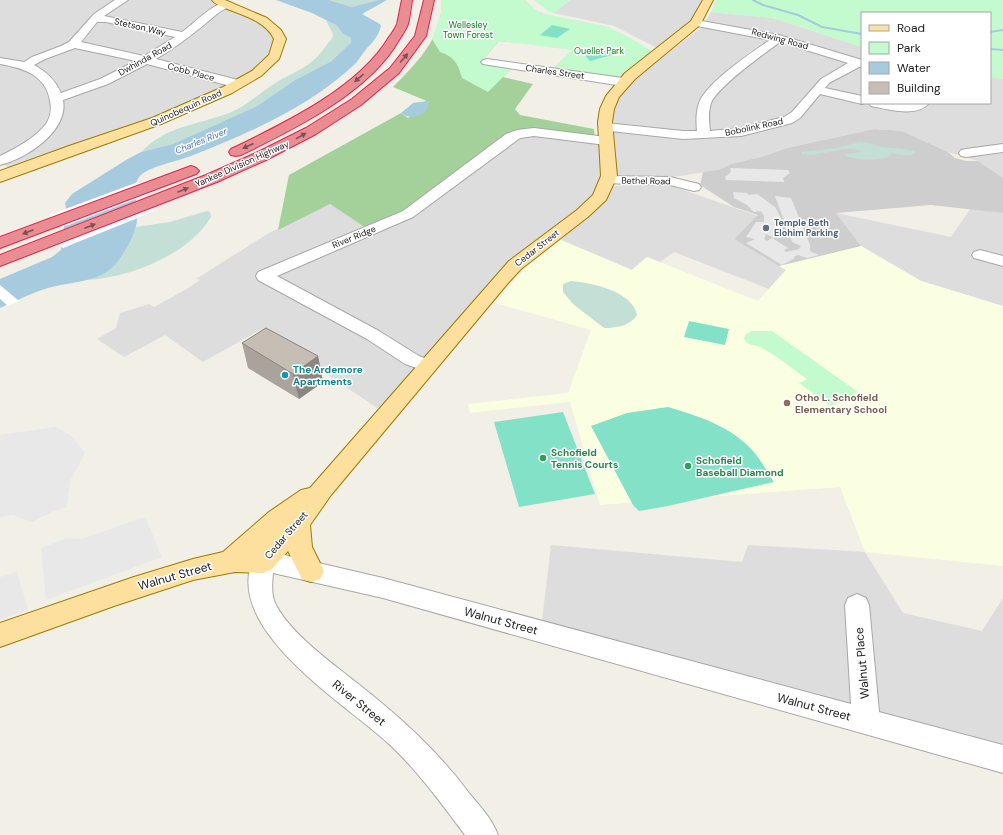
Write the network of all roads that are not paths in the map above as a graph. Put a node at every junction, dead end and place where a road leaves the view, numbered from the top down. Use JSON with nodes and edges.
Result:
{"nodes":[{"id":1,"x":123,"y":0,"type":"edge"},
{"id":2,"x":407,"y":0,"type":"edge"},
{"id":3,"x":429,"y":0,"type":"edge"},
{"id":4,"x":708,"y":0,"type":"edge"},
{"id":5,"x":221,"y":2,"type":"edge"},
{"id":6,"x":111,"y":4,"type":"edge"},
{"id":7,"x":95,"y":19,"type":"junction"},
{"id":8,"x":696,"y":23,"type":"junction"},
{"id":9,"x":184,"y":36,"type":"junction"},
{"id":10,"x":779,"y":38,"type":"junction"},
{"id":11,"x":73,"y":44,"type":"junction"},
{"id":12,"x":41,"y":57,"type":"junction"},
{"id":13,"x":145,"y":60,"type":"junction"},
{"id":14,"x":0,"y":61,"type":"edge"},
{"id":15,"x":487,"y":62,"type":"dead end"},
{"id":16,"x":859,"y":63,"type":"edge"},
{"id":17,"x":26,"y":67,"type":"junction"},
{"id":18,"x":623,"y":82,"type":"junction"},
{"id":19,"x":238,"y":84,"type":"junction"},
{"id":20,"x":817,"y":90,"type":"junction"},
{"id":21,"x":57,"y":98,"type":"junction"},
{"id":22,"x":861,"y":100,"type":"edge"},
{"id":23,"x":881,"y":104,"type":"edge"},
{"id":24,"x":922,"y":104,"type":"edge"},
{"id":25,"x":606,"y":134,"type":"junction"},
{"id":26,"x":704,"y":135,"type":"junction"},
{"id":27,"x":1003,"y":148,"type":"edge"},
{"id":28,"x":966,"y":153,"type":"dead end"},
{"id":29,"x":222,"y":158,"type":"dead end"},
{"id":30,"x":201,"y":167,"type":"dead end"},
{"id":31,"x":2,"y":171,"type":"edge"},
{"id":32,"x":608,"y":180,"type":"junction"},
{"id":33,"x":693,"y":182,"type":"dead end"},
{"id":34,"x":146,"y":196,"type":"junction"},
{"id":35,"x":54,"y":240,"type":"junction"},
{"id":36,"x":0,"y":243,"type":"edge"},
{"id":37,"x":980,"y":255,"type":"dead end"},
{"id":38,"x":0,"y":261,"type":"edge"},
{"id":39,"x":1003,"y":261,"type":"edge"},
{"id":40,"x":0,"y":267,"type":"edge"},
{"id":41,"x":428,"y":366,"type":"junction"},
{"id":42,"x":323,"y":489,"type":"junction"},
{"id":43,"x":298,"y":524,"type":"junction"},
{"id":44,"x":263,"y":562,"type":"junction"},
{"id":45,"x":229,"y":563,"type":"junction"},
{"id":46,"x":311,"y":571,"type":"junction"},
{"id":47,"x":857,"y":605,"type":"dead end"},
{"id":48,"x":0,"y":635,"type":"edge"},
{"id":49,"x":866,"y":721,"type":"junction"},
{"id":50,"x":1003,"y":759,"type":"edge"},
{"id":51,"x":483,"y":835,"type":"edge"}],
"edges":[{"from":1,"to":6,"type":"street"},
{"from":2,"to":29,"type":"highway","name":"Yankee Division Highway","one_way":true},
{"from":34,"to":3,"type":"highway","name":"Yankee Division Highway","one_way":true},
{"from":4,"to":8,"type":"main road","name":"Cedar Street"},
{"from":5,"to":9,"type":"street","name":"Dwhinda Road"},
{"from":5,"to":19,"type":"main road","name":"Quinobequin Road"},
{"from":6,"to":7,"type":"street"},
{"from":7,"to":9,"type":"street","name":"Stetson Way"},
{"from":7,"to":11,"type":"street"},
{"from":8,"to":10,"type":"street","name":"Redwing Road"},
{"from":8,"to":18,"type":"main road","name":"Cedar Street"},
{"from":9,"to":13,"type":"street","name":"Dwhinda Road"},
{"from":10,"to":16,"type":"street","name":"Redwing Road"},
{"from":10,"to":26,"type":"street"},
{"from":11,"to":12,"type":"street"},
{"from":11,"to":13,"type":"street","name":"Cobb Place"},
{"from":12,"to":14,"type":"street"},
{"from":12,"to":17,"type":"street"},
{"from":13,"to":19,"type":"street","name":"Cobb Place"},
{"from":13,"to":21,"type":"street","name":"Dwhinda Road"},
{"from":14,"to":17,"type":"street"},
{"from":15,"to":18,"type":"street","name":"Charles Street"},
{"from":16,"to":20,"type":"street","name":"Bobolink Road"},
{"from":17,"to":21,"type":"street"},
{"from":18,"to":25,"type":"main road","name":"Cedar Street"},
{"from":19,"to":31,"type":"main road","name":"Quinobequin Road"},
{"from":20,"to":22,"type":"street"},
{"from":20,"to":26,"type":"street","name":"Bobolink Road"},
{"from":21,"to":31,"type":"street"},
{"from":23,"to":24,"type":"street"},
{"from":25,"to":26,"type":"street","name":"Bobolink Road"},
{"from":25,"to":32,"type":"main road","name":"Cedar Street"},
{"from":25,"to":41,"type":"street","name":"River Ridge"},
{"from":27,"to":28,"type":"street"},
{"from":30,"to":34,"type":"highway","name":"Yankee Division Highway"},
{"from":32,"to":33,"type":"street","name":"Bethel Road"},
{"from":32,"to":41,"type":"main road","name":"Cedar Street"},
{"from":35,"to":34,"type":"highway","name":"Yankee Division Highway","one_way":true},
{"from":34,"to":36,"type":"highway","name":"Yankee Division Highway","one_way":true},
{"from":35,"to":38,"type":"highway","name":"Yankee Division Highway"},
{"from":35,"to":40,"type":"highway"},
{"from":37,"to":39,"type":"street"},
{"from":41,"to":42,"type":"main road","name":"Cedar Street"},
{"from":42,"to":43,"type":"main road","name":"Cedar Street"},
{"from":42,"to":44,"type":"main road","name":"Cedar Street"},
{"from":42,"to":45,"type":"main road"},
{"from":43,"to":44,"type":"main road","name":"Cedar Street"},
{"from":43,"to":46,"type":"main road"},
{"from":44,"to":45,"type":"main road","name":"Walnut Street"},
{"from":44,"to":46,"type":"street","name":"Walnut Street"},
{"from":44,"to":51,"type":"street","name":"River Street"},
{"from":45,"to":48,"type":"main road","name":"Walnut Street"},
{"from":46,"to":49,"type":"street","name":"Walnut Street"},
{"from":47,"to":49,"type":"street","name":"Walnut Place"},
{"from":49,"to":50,"type":"street","name":"Walnut Street"}]}
